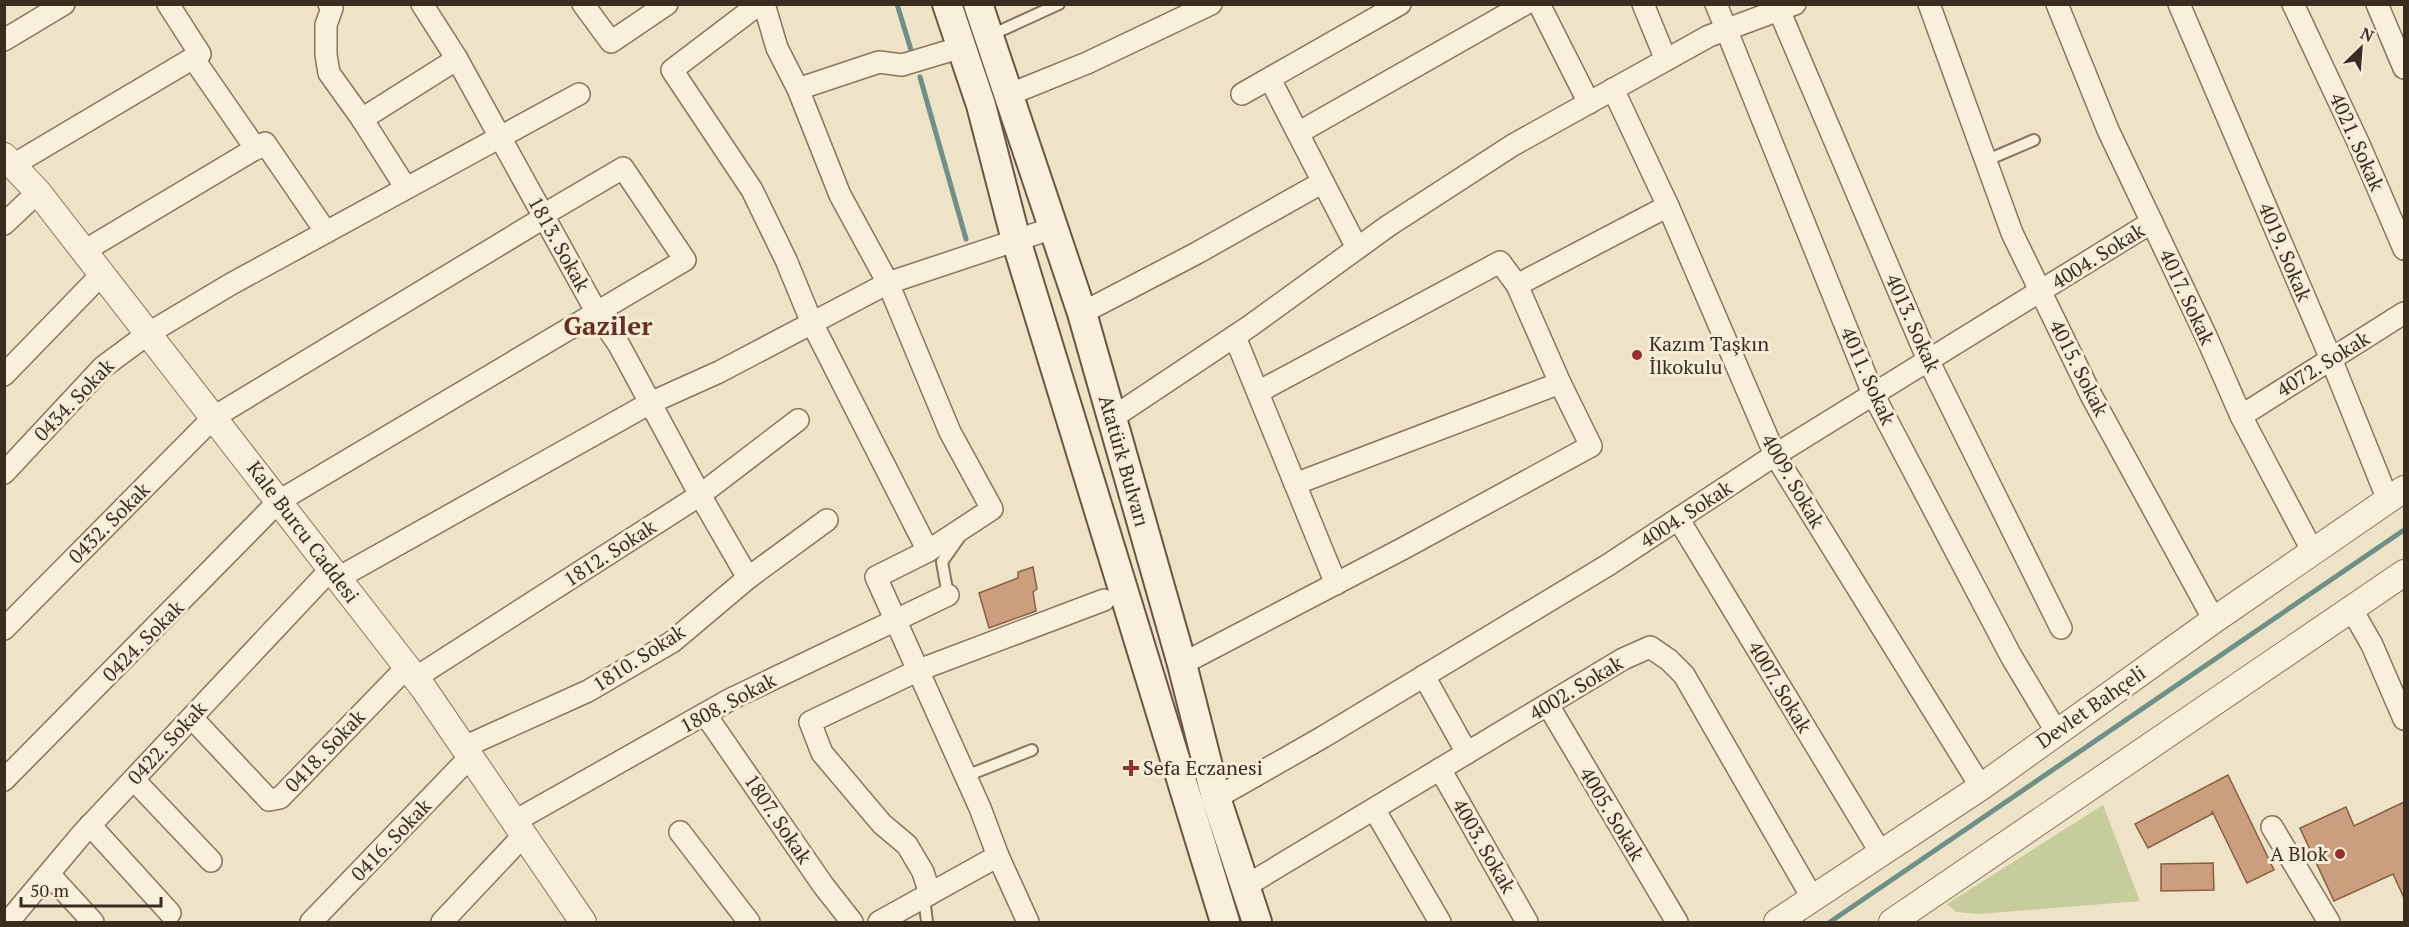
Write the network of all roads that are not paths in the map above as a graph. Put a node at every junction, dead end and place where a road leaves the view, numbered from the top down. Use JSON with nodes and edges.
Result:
{"nodes":[{"id":1,"x":64,"y":4,"type":"edge"},
{"id":2,"x":168,"y":4,"type":"edge"},
{"id":3,"x":422,"y":4,"type":"edge"},
{"id":4,"x":583,"y":4,"type":"edge"},
{"id":5,"x":667,"y":4,"type":"edge"},
{"id":6,"x":759,"y":4,"type":"edge"},
{"id":7,"x":764,"y":4,"type":"edge"},
{"id":8,"x":947,"y":4,"type":"edge"},
{"id":9,"x":978,"y":4,"type":"edge"},
{"id":10,"x":1059,"y":4,"type":"edge"},
{"id":11,"x":1211,"y":4,"type":"edge"},
{"id":12,"x":1401,"y":4,"type":"edge"},
{"id":13,"x":1525,"y":4,"type":"edge"},
{"id":14,"x":1539,"y":4,"type":"edge"},
{"id":15,"x":1643,"y":4,"type":"edge"},
{"id":16,"x":1716,"y":4,"type":"edge"},
{"id":17,"x":1929,"y":4,"type":"edge"},
{"id":18,"x":2057,"y":4,"type":"edge"},
{"id":19,"x":2179,"y":4,"type":"edge"},
{"id":20,"x":2293,"y":4,"type":"edge"},
{"id":21,"x":2377,"y":4,"type":"edge"},
{"id":22,"x":333,"y":6,"type":"edge"},
{"id":23,"x":1787,"y":7,"type":"edge"},
{"id":24,"x":1725,"y":30,"type":"junction"},
{"id":25,"x":989,"y":36,"type":"junction"},
{"id":26,"x":4,"y":39,"type":"edge"},
{"id":27,"x":962,"y":47,"type":"junction"},
{"id":28,"x":193,"y":58,"type":"junction"},
{"id":29,"x":457,"y":59,"type":"junction"},
{"id":30,"x":1666,"y":60,"type":"junction"},
{"id":31,"x":2404,"y":68,"type":"edge"},
{"id":32,"x":1269,"y":79,"type":"junction"},
{"id":33,"x":798,"y":89,"type":"junction"},
{"id":34,"x":1613,"y":89,"type":"junction"},
{"id":35,"x":579,"y":94,"type":"dead end"},
{"id":36,"x":1008,"y":94,"type":"junction"},
{"id":37,"x":1242,"y":94,"type":"dead end"},
{"id":38,"x":1589,"y":103,"type":"junction"},
{"id":39,"x":362,"y":119,"type":"junction"},
{"id":40,"x":1298,"y":133,"type":"junction"},
{"id":41,"x":500,"y":136,"type":"junction"},
{"id":42,"x":2034,"y":140,"type":"dead end"},
{"id":43,"x":256,"y":149,"type":"junction"},
{"id":44,"x":9,"y":160,"type":"edge"},
{"id":45,"x":1986,"y":161,"type":"junction"},
{"id":46,"x":1323,"y":183,"type":"junction"},
{"id":47,"x":406,"y":188,"type":"junction"},
{"id":48,"x":38,"y":192,"type":"junction"},
{"id":49,"x":1668,"y":206,"type":"junction"},
{"id":50,"x":544,"y":216,"type":"junction"},
{"id":51,"x":2152,"y":222,"type":"junction"},
{"id":52,"x":4,"y":224,"type":"edge"},
{"id":53,"x":1053,"y":228,"type":"junction"},
{"id":54,"x":326,"y":232,"type":"junction"},
{"id":55,"x":1016,"y":240,"type":"junction"},
{"id":56,"x":1357,"y":248,"type":"junction"},
{"id":57,"x":2404,"y":249,"type":"edge"},
{"id":58,"x":84,"y":251,"type":"junction"},
{"id":59,"x":102,"y":274,"type":"junction"},
{"id":60,"x":888,"y":283,"type":"junction"},
{"id":61,"x":1517,"y":285,"type":"junction"},
{"id":62,"x":2040,"y":292,"type":"junction"},
{"id":63,"x":597,"y":312,"type":"junction"},
{"id":64,"x":1082,"y":313,"type":"junction"},
{"id":65,"x":2404,"y":313,"type":"edge"},
{"id":66,"x":812,"y":323,"type":"junction"},
{"id":67,"x":148,"y":333,"type":"junction"},
{"id":68,"x":1235,"y":336,"type":"junction"},
{"id":69,"x":2331,"y":359,"type":"junction"},
{"id":70,"x":1928,"y":360,"type":"junction"},
{"id":71,"x":4,"y":375,"type":"edge"},
{"id":72,"x":1560,"y":383,"type":"junction"},
{"id":73,"x":1258,"y":392,"type":"junction"},
{"id":74,"x":1873,"y":394,"type":"junction"},
{"id":75,"x":650,"y":403,"type":"junction"},
{"id":76,"x":2241,"y":416,"type":"junction"},
{"id":77,"x":214,"y":417,"type":"junction"},
{"id":78,"x":1112,"y":418,"type":"junction"},
{"id":79,"x":798,"y":420,"type":"dead end"},
{"id":80,"x":1775,"y":455,"type":"junction"},
{"id":81,"x":4,"y":473,"type":"edge"},
{"id":82,"x":1295,"y":484,"type":"junction"},
{"id":83,"x":700,"y":495,"type":"junction"},
{"id":84,"x":2396,"y":495,"type":"edge"},
{"id":85,"x":279,"y":501,"type":"junction"},
{"id":86,"x":827,"y":520,"type":"dead end"},
{"id":87,"x":1679,"y":520,"type":"junction"},
{"id":88,"x":967,"y":526,"type":"junction"},
{"id":89,"x":928,"y":551,"type":"junction"},
{"id":90,"x":2313,"y":552,"type":"junction"},
{"id":91,"x":335,"y":573,"type":"junction"},
{"id":92,"x":2404,"y":573,"type":"edge"},
{"id":93,"x":748,"y":578,"type":"junction"},
{"id":94,"x":1336,"y":584,"type":"junction"},
{"id":95,"x":948,"y":595,"type":"joint"},
{"id":96,"x":1104,"y":600,"type":"dead end"},
{"id":97,"x":2351,"y":608,"type":"junction"},
{"id":98,"x":896,"y":619,"type":"junction"},
{"id":99,"x":2214,"y":620,"type":"junction"},
{"id":100,"x":2061,"y":628,"type":"dead end"},
{"id":101,"x":4,"y":629,"type":"edge"},
{"id":102,"x":1182,"y":664,"type":"junction"},
{"id":103,"x":919,"y":670,"type":"junction"},
{"id":104,"x":411,"y":673,"type":"junction"},
{"id":105,"x":1424,"y":676,"type":"junction"},
{"id":106,"x":1548,"y":705,"type":"junction"},
{"id":107,"x":705,"y":714,"type":"junction"},
{"id":108,"x":192,"y":718,"type":"junction"},
{"id":109,"x":2404,"y":719,"type":"edge"},
{"id":110,"x":2056,"y":731,"type":"junction"},
{"id":111,"x":1032,"y":750,"type":"dead end"},
{"id":112,"x":467,"y":752,"type":"junction"},
{"id":113,"x":1467,"y":753,"type":"junction"},
{"id":114,"x":1440,"y":769,"type":"junction"},
{"id":115,"x":966,"y":776,"type":"junction"},
{"id":116,"x":4,"y":780,"type":"edge"},
{"id":117,"x":134,"y":780,"type":"junction"},
{"id":118,"x":1981,"y":787,"type":"junction"},
{"id":119,"x":1216,"y":798,"type":"junction"},
{"id":120,"x":1374,"y":809,"type":"junction"},
{"id":121,"x":90,"y":825,"type":"junction"},
{"id":122,"x":2272,"y":826,"type":"dead end"},
{"id":123,"x":519,"y":828,"type":"junction"},
{"id":124,"x":680,"y":831,"type":"dead end"},
{"id":125,"x":1881,"y":853,"type":"junction"},
{"id":126,"x":998,"y":856,"type":"junction"},
{"id":127,"x":211,"y":861,"type":"dead end"},
{"id":128,"x":49,"y":874,"type":"junction"},
{"id":129,"x":1244,"y":887,"type":"junction"},
{"id":130,"x":927,"y":895,"type":"junction"},
{"id":131,"x":1812,"y":899,"type":"junction"},
{"id":132,"x":170,"y":913,"type":"dead end"},
{"id":133,"x":579,"y":920,"type":"edge"},
{"id":134,"x":1905,"y":920,"type":"edge"},
{"id":135,"x":8,"y":922,"type":"edge"},
{"id":136,"x":93,"y":922,"type":"edge"},
{"id":137,"x":312,"y":922,"type":"edge"},
{"id":138,"x":442,"y":922,"type":"edge"},
{"id":139,"x":749,"y":922,"type":"edge"},
{"id":140,"x":852,"y":922,"type":"edge"},
{"id":141,"x":879,"y":922,"type":"edge"},
{"id":142,"x":927,"y":922,"type":"edge"},
{"id":143,"x":1028,"y":922,"type":"edge"},
{"id":144,"x":1225,"y":922,"type":"edge"},
{"id":145,"x":1257,"y":922,"type":"edge"},
{"id":146,"x":1440,"y":922,"type":"edge"},
{"id":147,"x":1527,"y":922,"type":"edge"},
{"id":148,"x":1677,"y":922,"type":"edge"},
{"id":149,"x":1777,"y":922,"type":"edge"},
{"id":150,"x":2329,"y":922,"type":"edge"}],
"edges":[{"from":1,"to":26,"type":"street"},
{"from":2,"to":28,"type":"street"},
{"from":3,"to":29,"type":"street","name":"1813. Sokak"},
{"from":4,"to":5,"type":"street"},
{"from":6,"to":66,"type":"street"},
{"from":7,"to":33,"type":"street"},
{"from":8,"to":27,"type":"main road","name":"Atatürk Bulvarı"},
{"from":9,"to":25,"type":"main road","name":"Atatürk Bulvarı"},
{"from":10,"to":25,"type":"lane"},
{"from":11,"to":36,"type":"street"},
{"from":12,"to":32,"type":"street"},
{"from":13,"to":40,"type":"street"},
{"from":14,"to":38,"type":"street"},
{"from":15,"to":30,"type":"street"},
{"from":16,"to":24,"type":"street","name":"4011. Sokak"},
{"from":17,"to":45,"type":"street","name":"4015. Sokak"},
{"from":18,"to":51,"type":"street","name":"4017. Sokak"},
{"from":19,"to":69,"type":"street","name":"4019. Sokak"},
{"from":20,"to":57,"type":"street","name":"4021. Sokak"},
{"from":21,"to":31,"type":"street"},
{"from":22,"to":39,"type":"street"},
{"from":23,"to":24,"type":"street"},
{"from":23,"to":70,"type":"street","name":"4013. Sokak"},
{"from":24,"to":30,"type":"street"},
{"from":24,"to":74,"type":"street","name":"4011. Sokak"},
{"from":25,"to":36,"type":"main road","name":"Atatürk Bulvarı"},
{"from":27,"to":33,"type":"street"},
{"from":27,"to":55,"type":"main road","name":"Atatürk Bulvarı"},
{"from":28,"to":43,"type":"street"},
{"from":28,"to":44,"type":"street"},
{"from":29,"to":39,"type":"street"},
{"from":29,"to":41,"type":"street","name":"1813. Sokak"},
{"from":30,"to":34,"type":"street"},
{"from":32,"to":37,"type":"street"},
{"from":32,"to":40,"type":"street"},
{"from":33,"to":60,"type":"street"},
{"from":34,"to":38,"type":"street"},
{"from":34,"to":49,"type":"street","name":"4009. Sokak"},
{"from":35,"to":41,"type":"street","name":"0434. Sokak"},
{"from":36,"to":53,"type":"main road","name":"Atatürk Bulvarı"},
{"from":38,"to":56,"type":"street"},
{"from":39,"to":47,"type":"street"},
{"from":40,"to":46,"type":"street"},
{"from":41,"to":47,"type":"street","name":"0434. Sokak"},
{"from":41,"to":50,"type":"street","name":"1813. Sokak"},
{"from":42,"to":45,"type":"lane"},
{"from":43,"to":54,"type":"street"},
{"from":43,"to":58,"type":"street"},
{"from":44,"to":48,"type":"street","name":"Kale Burcu Caddesi"},
{"from":45,"to":62,"type":"street","name":"4015. Sokak"},
{"from":46,"to":56,"type":"street"},
{"from":46,"to":64,"type":"street"},
{"from":47,"to":54,"type":"street","name":"0434. Sokak"},
{"from":48,"to":52,"type":"street"},
{"from":48,"to":58,"type":"street","name":"Kale Burcu Caddesi"},
{"from":49,"to":61,"type":"street"},
{"from":49,"to":80,"type":"street","name":"4009. Sokak"},
{"from":50,"to":63,"type":"street","name":"1813. Sokak"},
{"from":50,"to":63,"type":"street","name":"0424. Sokak"},
{"from":50,"to":77,"type":"street","name":"0432. Sokak"},
{"from":51,"to":62,"type":"street","name":"4004. Sokak"},
{"from":51,"to":76,"type":"street","name":"4017. Sokak"},
{"from":53,"to":55,"type":"street","name":"0422. Sokak"},
{"from":53,"to":64,"type":"main road","name":"Atatürk Bulvarı"},
{"from":54,"to":67,"type":"street","name":"0434. Sokak"},
{"from":55,"to":60,"type":"street","name":"0422. Sokak"},
{"from":55,"to":144,"type":"main road","name":"Atatürk Bulvarı"},
{"from":56,"to":68,"type":"street"},
{"from":58,"to":59,"type":"street","name":"Kale Burcu Caddesi"},
{"from":59,"to":67,"type":"street","name":"Kale Burcu Caddesi"},
{"from":59,"to":71,"type":"street"},
{"from":60,"to":66,"type":"street","name":"0422. Sokak"},
{"from":60,"to":88,"type":"street"},
{"from":61,"to":72,"type":"street"},
{"from":61,"to":73,"type":"street"},
{"from":62,"to":70,"type":"street","name":"4004. Sokak"},
{"from":62,"to":99,"type":"street","name":"4015. Sokak"},
{"from":63,"to":75,"type":"street","name":"1813. Sokak"},
{"from":63,"to":85,"type":"street","name":"0424. Sokak"},
{"from":64,"to":78,"type":"main road","name":"Atatürk Bulvarı"},
{"from":65,"to":69,"type":"street","name":"4072. Sokak"},
{"from":66,"to":75,"type":"street","name":"0422. Sokak"},
{"from":66,"to":89,"type":"street"},
{"from":67,"to":77,"type":"street","name":"Kale Burcu Caddesi"},
{"from":67,"to":81,"type":"street","name":"0434. Sokak"},
{"from":68,"to":73,"type":"street"},
{"from":68,"to":78,"type":"street"},
{"from":69,"to":76,"type":"street","name":"4072. Sokak"},
{"from":69,"to":84,"type":"street","name":"4019. Sokak"},
{"from":70,"to":74,"type":"street","name":"4004. Sokak"},
{"from":70,"to":100,"type":"street","name":"4013. Sokak"},
{"from":72,"to":82,"type":"street"},
{"from":72,"to":94,"type":"street"},
{"from":73,"to":82,"type":"street"},
{"from":74,"to":80,"type":"street","name":"4004. Sokak"},
{"from":74,"to":110,"type":"street","name":"4011. Sokak"},
{"from":75,"to":83,"type":"street","name":"1813. Sokak"},
{"from":75,"to":91,"type":"street","name":"0422. Sokak"},
{"from":76,"to":90,"type":"street","name":"4017. Sokak"},
{"from":77,"to":85,"type":"street","name":"Kale Burcu Caddesi"},
{"from":77,"to":101,"type":"street","name":"0432. Sokak"},
{"from":78,"to":102,"type":"main road","name":"Atatürk Bulvarı"},
{"from":79,"to":83,"type":"street","name":"1812. Sokak"},
{"from":80,"to":87,"type":"street","name":"4004. Sokak"},
{"from":80,"to":118,"type":"street","name":"4009. Sokak"},
{"from":82,"to":94,"type":"street"},
{"from":83,"to":93,"type":"street","name":"1813. Sokak"},
{"from":83,"to":104,"type":"street","name":"1812. Sokak"},
{"from":84,"to":90,"type":"street","name":"Devlet Bahçeli"},
{"from":85,"to":91,"type":"street","name":"Kale Burcu Caddesi"},
{"from":85,"to":116,"type":"street","name":"0424. Sokak"},
{"from":86,"to":93,"type":"street","name":"1810. Sokak"},
{"from":87,"to":105,"type":"street","name":"4004. Sokak"},
{"from":87,"to":125,"type":"street","name":"4007. Sokak"},
{"from":88,"to":89,"type":"street"},
{"from":88,"to":95,"type":"lane"},
{"from":89,"to":98,"type":"street"},
{"from":90,"to":99,"type":"street","name":"Devlet Bahçeli"},
{"from":91,"to":104,"type":"street","name":"Kale Burcu Caddesi"},
{"from":91,"to":108,"type":"street","name":"0422. Sokak"},
{"from":92,"to":97,"type":"street"},
{"from":93,"to":112,"type":"street","name":"1810. Sokak"},
{"from":94,"to":102,"type":"street"},
{"from":95,"to":98,"type":"street","name":"1808. Sokak"},
{"from":96,"to":103,"type":"street"},
{"from":97,"to":109,"type":"street"},
{"from":97,"to":134,"type":"street"},
{"from":98,"to":103,"type":"street"},
{"from":98,"to":107,"type":"street","name":"1808. Sokak"},
{"from":99,"to":110,"type":"street","name":"Devlet Bahçeli"},
{"from":102,"to":119,"type":"main road","name":"Atatürk Bulvarı"},
{"from":103,"to":115,"type":"street"},
{"from":103,"to":130,"type":"street"},
{"from":104,"to":108,"type":"street","name":"0418. Sokak"},
{"from":104,"to":112,"type":"street","name":"Kale Burcu Caddesi"},
{"from":105,"to":113,"type":"street"},
{"from":105,"to":119,"type":"street","name":"4004. Sokak"},
{"from":106,"to":113,"type":"street","name":"4002. Sokak"},
{"from":106,"to":131,"type":"street","name":"4002. Sokak"},
{"from":106,"to":148,"type":"street","name":"4005. Sokak"},
{"from":107,"to":123,"type":"street","name":"1808. Sokak"},
{"from":107,"to":140,"type":"street","name":"1807. Sokak"},
{"from":108,"to":117,"type":"street","name":"0422. Sokak"},
{"from":110,"to":118,"type":"street","name":"Devlet Bahçeli"},
{"from":111,"to":115,"type":"lane"},
{"from":112,"to":123,"type":"street","name":"Kale Burcu Caddesi"},
{"from":112,"to":137,"type":"street","name":"0416. Sokak"},
{"from":113,"to":114,"type":"street","name":"4002. Sokak"},
{"from":114,"to":120,"type":"street","name":"4002. Sokak"},
{"from":114,"to":147,"type":"street","name":"4003. Sokak"},
{"from":115,"to":126,"type":"street"},
{"from":117,"to":121,"type":"street","name":"0422. Sokak"},
{"from":117,"to":127,"type":"street"},
{"from":118,"to":125,"type":"street","name":"Devlet Bahçeli"},
{"from":119,"to":129,"type":"main road","name":"Atatürk Bulvarı"},
{"from":120,"to":129,"type":"street","name":"4002. Sokak"},
{"from":120,"to":146,"type":"street"},
{"from":121,"to":128,"type":"street","name":"0422. Sokak"},
{"from":121,"to":132,"type":"street"},
{"from":122,"to":150,"type":"street"},
{"from":123,"to":133,"type":"street","name":"Kale Burcu Caddesi"},
{"from":123,"to":138,"type":"street","name":"1808. Sokak"},
{"from":124,"to":139,"type":"street"},
{"from":125,"to":131,"type":"street","name":"Devlet Bahçeli"},
{"from":126,"to":130,"type":"street"},
{"from":126,"to":143,"type":"street"},
{"from":128,"to":135,"type":"street","name":"0422. Sokak"},
{"from":128,"to":136,"type":"street"},
{"from":129,"to":145,"type":"main road","name":"Atatürk Bulvarı"},
{"from":130,"to":141,"type":"street"},
{"from":130,"to":142,"type":"lane"},
{"from":131,"to":149,"type":"street","name":"Devlet Bahçeli"}]}
